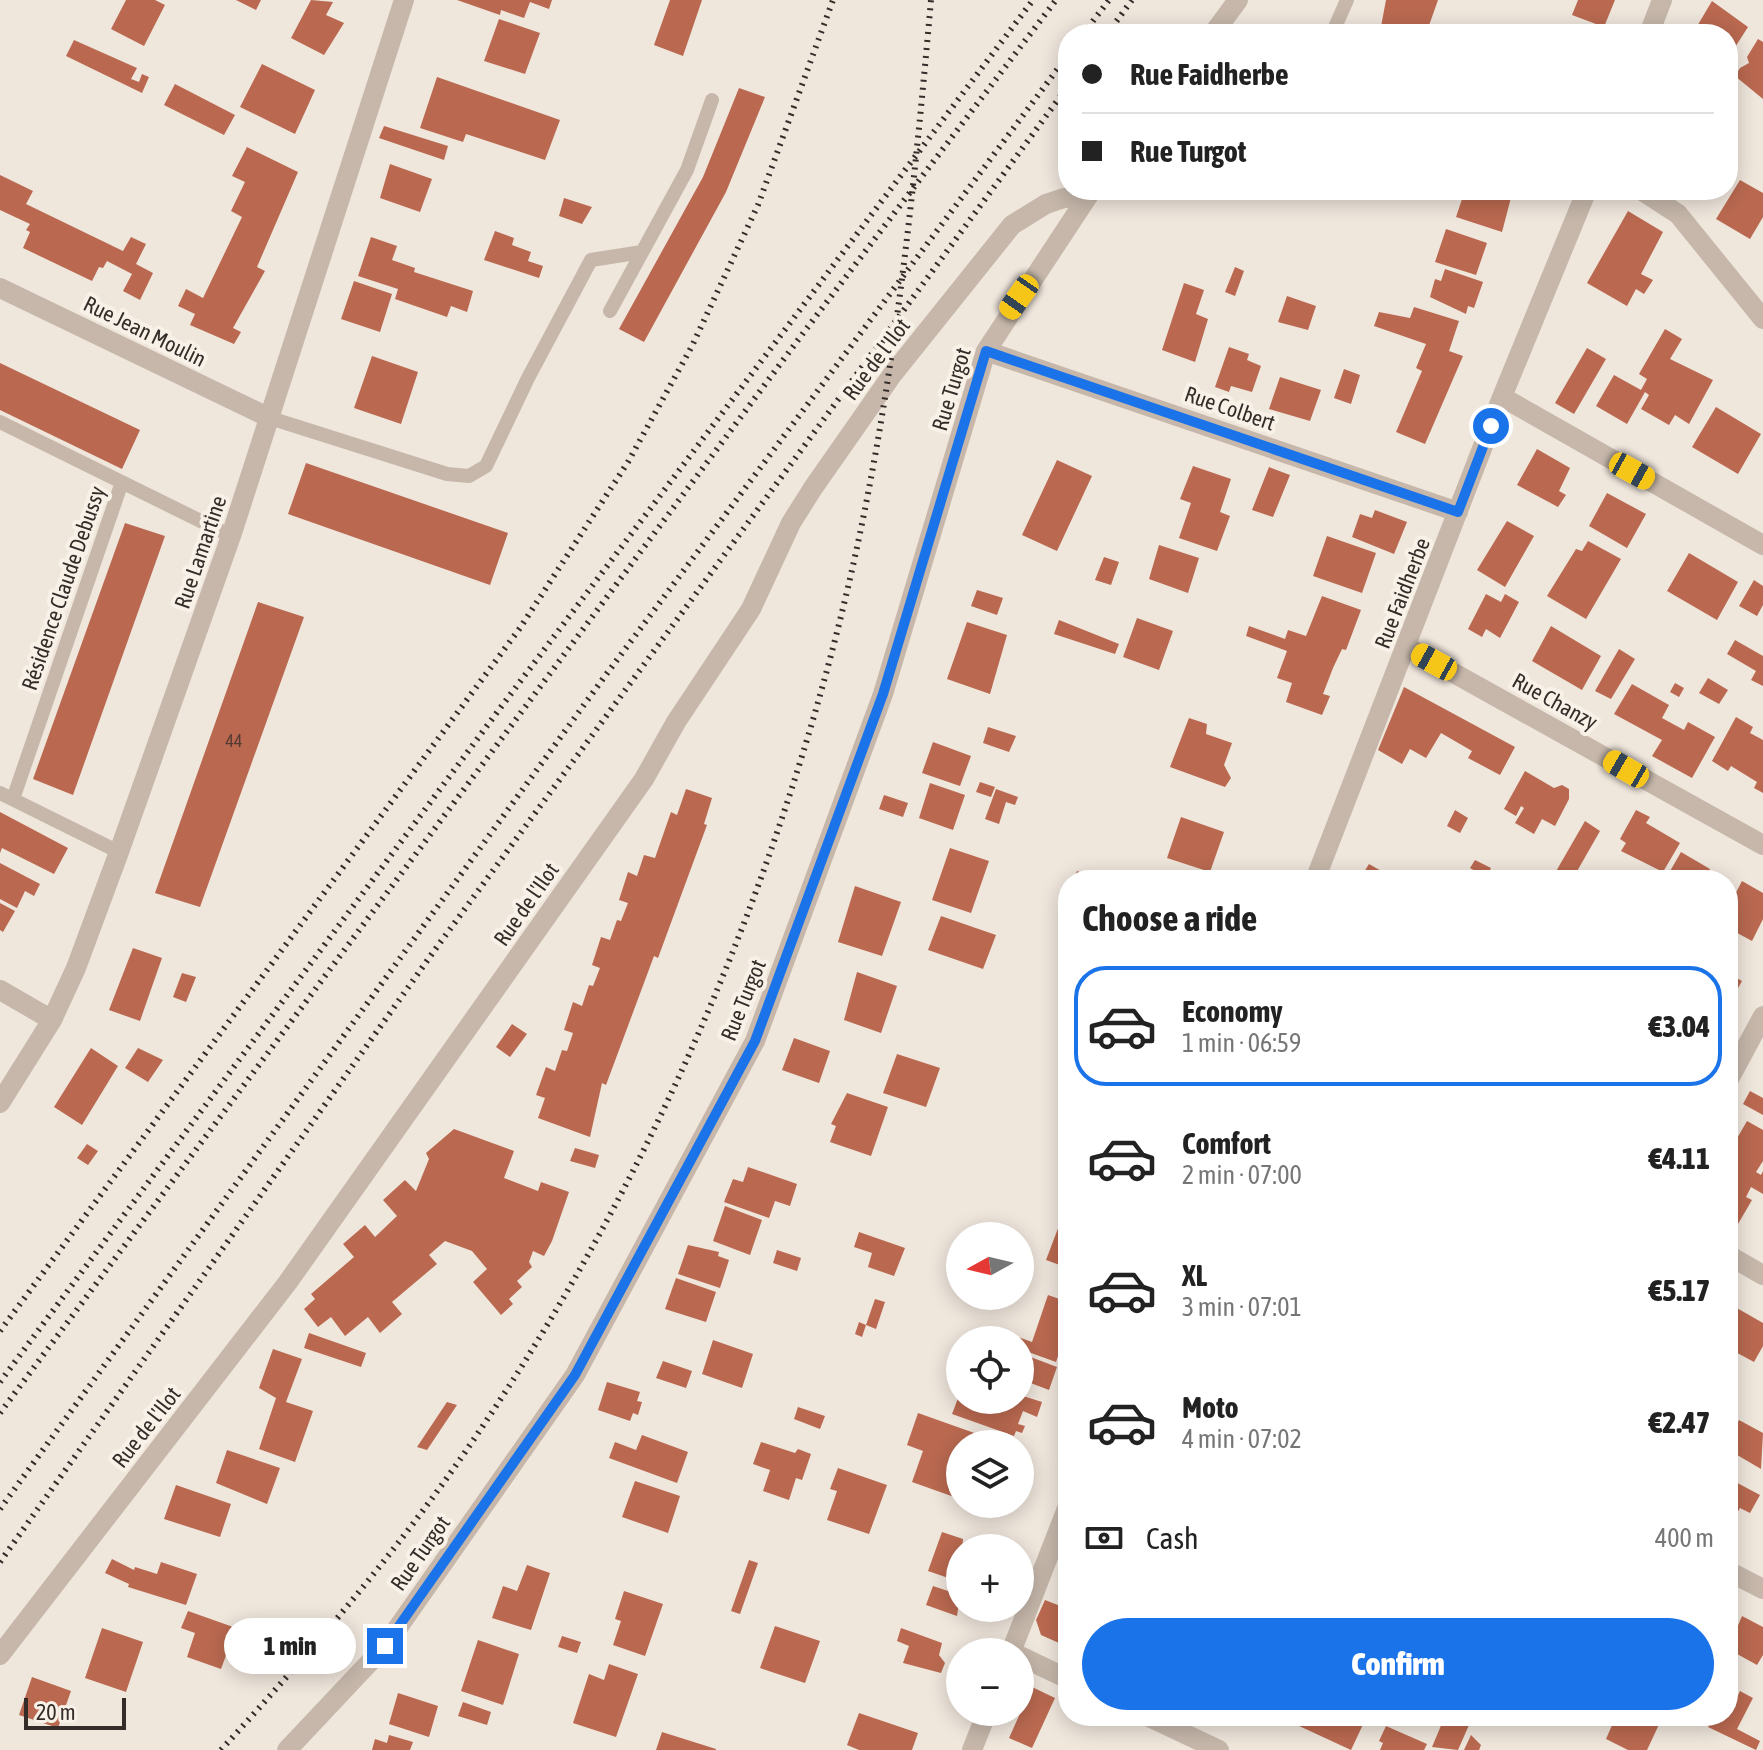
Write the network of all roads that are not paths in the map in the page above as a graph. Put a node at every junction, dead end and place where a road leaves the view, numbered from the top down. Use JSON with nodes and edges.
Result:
{"nodes":[{"id":1,"x":404,"y":0,"type":"edge"},
{"id":2,"x":1238,"y":0,"type":"edge"},
{"id":3,"x":1347,"y":0,"type":"edge"},
{"id":4,"x":1662,"y":0,"type":"edge"},
{"id":5,"x":1220,"y":24,"type":"edge"},
{"id":6,"x":1336,"y":24,"type":"edge"},
{"id":7,"x":1653,"y":24,"type":"edge"},
{"id":8,"x":712,"y":100,"type":"dead end"},
{"id":9,"x":1058,"y":200,"type":"edge"},
{"id":10,"x":1084,"y":200,"type":"edge"},
{"id":11,"x":1583,"y":200,"type":"edge"},
{"id":12,"x":1656,"y":200,"type":"edge"},
{"id":13,"x":642,"y":252,"type":"junction"},
{"id":14,"x":0,"y":288,"type":"edge"},
{"id":15,"x":610,"y":311,"type":"dead end"},
{"id":16,"x":1763,"y":319,"type":"edge"},
{"id":17,"x":986,"y":351,"type":"junction"},
{"id":18,"x":1502,"y":397,"type":"junction"},
{"id":19,"x":270,"y":418,"type":"junction"},
{"id":20,"x":0,"y":422,"type":"edge"},
{"id":21,"x":122,"y":482,"type":"junction"},
{"id":22,"x":1458,"y":512,"type":"junction"},
{"id":23,"x":231,"y":536,"type":"junction"},
{"id":24,"x":1763,"y":545,"type":"edge"},
{"id":25,"x":1407,"y":647,"type":"junction"},
{"id":26,"x":7,"y":796,"type":"edge"},
{"id":27,"x":1763,"y":845,"type":"edge"},
{"id":28,"x":119,"y":852,"type":"junction"},
{"id":29,"x":1319,"y":870,"type":"edge"},
{"id":30,"x":0,"y":990,"type":"edge"},
{"id":31,"x":1763,"y":1016,"type":"edge"},
{"id":32,"x":52,"y":1020,"type":"junction"},
{"id":33,"x":1738,"y":1062,"type":"edge"},
{"id":34,"x":0,"y":1103,"type":"edge"},
{"id":35,"x":1738,"y":1261,"type":"edge"},
{"id":36,"x":1763,"y":1275,"type":"edge"},
{"id":37,"x":1058,"y":1532,"type":"edge"},
{"id":38,"x":1738,"y":1576,"type":"edge"},
{"id":39,"x":1763,"y":1589,"type":"edge"},
{"id":40,"x":1016,"y":1638,"type":"edge"},
{"id":41,"x":0,"y":1655,"type":"edge"},
{"id":42,"x":1034,"y":1663,"type":"edge"},
{"id":43,"x":1058,"y":1674,"type":"edge"},
{"id":44,"x":981,"y":1726,"type":"edge"},
{"id":45,"x":1168,"y":1726,"type":"edge"},
{"id":46,"x":287,"y":1750,"type":"edge"},
{"id":47,"x":972,"y":1750,"type":"edge"},
{"id":48,"x":1219,"y":1750,"type":"edge"}],
"edges":[{"from":1,"to":19,"type":"street","name":"Rue Lamartine"},
{"from":2,"to":5,"type":"street"},
{"from":3,"to":6,"type":"lane"},
{"from":4,"to":7,"type":"street"},
{"from":8,"to":13,"type":"lane"},
{"from":9,"to":41,"type":"street","name":"Rue de l'Ilot"},
{"from":10,"to":17,"type":"street","name":"Rue Turgot"},
{"from":11,"to":18,"type":"street","name":"Rue Faidherbe"},
{"from":12,"to":16,"type":"street"},
{"from":13,"to":15,"type":"lane"},
{"from":13,"to":19,"type":"lane"},
{"from":14,"to":19,"type":"street","name":"Rue Jean Moulin"},
{"from":17,"to":22,"type":"street","name":"Rue Colbert"},
{"from":17,"to":46,"type":"street","name":"Rue Turgot"},
{"from":18,"to":22,"type":"street","name":"Rue Faidherbe"},
{"from":18,"to":24,"type":"street"},
{"from":19,"to":23,"type":"street","name":"Rue Lamartine"},
{"from":20,"to":21,"type":"lane","name":"Résidence Claude Debussy"},
{"from":21,"to":23,"type":"lane","name":"Résidence Claude Debussy"},
{"from":21,"to":26,"type":"lane","name":"Résidence Claude Debussy"},
{"from":22,"to":25,"type":"street","name":"Rue Faidherbe"},
{"from":23,"to":28,"type":"street","name":"Rue Lamartine"},
{"from":25,"to":27,"type":"street","name":"Rue Chanzy"},
{"from":25,"to":29,"type":"street","name":"Rue Faidherbe"},
{"from":26,"to":28,"type":"lane","name":"Résidence Claude Debussy"},
{"from":28,"to":32,"type":"street","name":"Rue Lamartine"},
{"from":30,"to":32,"type":"street"},
{"from":31,"to":33,"type":"street"},
{"from":32,"to":34,"type":"street","name":"Rue Lamartine"},
{"from":35,"to":36,"type":"street"},
{"from":37,"to":40,"type":"street"},
{"from":38,"to":39,"type":"street"},
{"from":42,"to":43,"type":"street"},
{"from":44,"to":47,"type":"street"},
{"from":45,"to":48,"type":"street"}]}
